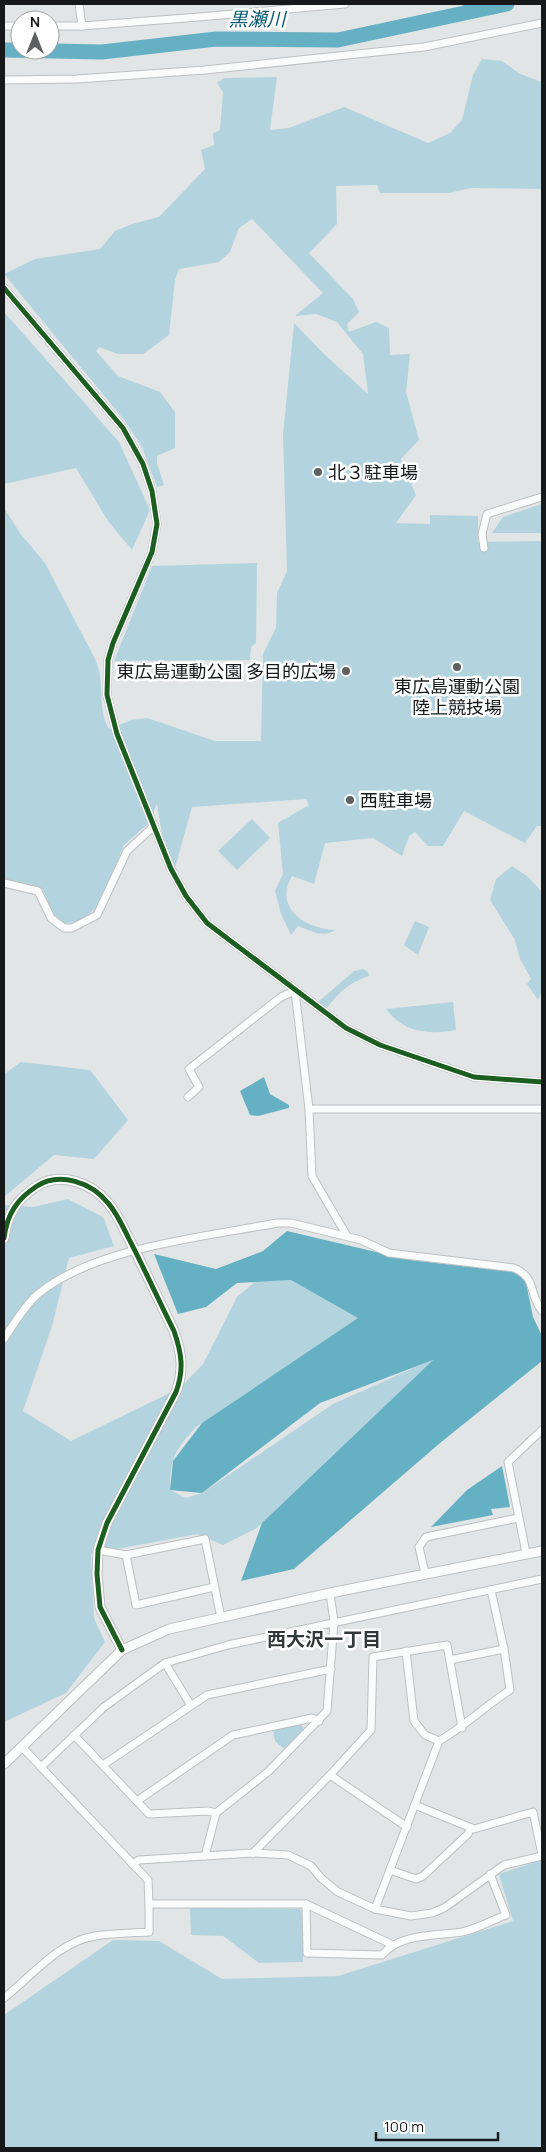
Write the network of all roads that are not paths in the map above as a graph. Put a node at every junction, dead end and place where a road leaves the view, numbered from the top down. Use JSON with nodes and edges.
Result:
{"nodes":[{"id":1,"x":79,"y":4,"type":"edge"},
{"id":2,"x":345,"y":4,"type":"edge"},
{"id":3,"x":542,"y":23,"type":"edge"},
{"id":4,"x":60,"y":26,"type":"edge"},
{"id":5,"x":82,"y":26,"type":"junction"},
{"id":6,"x":4,"y":80,"type":"edge"},
{"id":7,"x":4,"y":288,"type":"edge"},
{"id":8,"x":542,"y":497,"type":"edge"},
{"id":9,"x":484,"y":548,"type":"dead end"},
{"id":10,"x":154,"y":826,"type":"junction"},
{"id":11,"x":4,"y":883,"type":"edge"},
{"id":12,"x":295,"y":991,"type":"junction"},
{"id":13,"x":542,"y":1082,"type":"edge"},
{"id":14,"x":188,"y":1097,"type":"dead end"},
{"id":15,"x":309,"y":1109,"type":"junction"},
{"id":16,"x":542,"y":1109,"type":"edge"},
{"id":17,"x":347,"y":1236,"type":"junction"},
{"id":18,"x":4,"y":1238,"type":"edge"},
{"id":19,"x":135,"y":1251,"type":"junction"},
{"id":20,"x":542,"y":1311,"type":"edge"},
{"id":21,"x":4,"y":1340,"type":"edge"},
{"id":22,"x":542,"y":1430,"type":"edge"},
{"id":23,"x":518,"y":1518,"type":"junction"},
{"id":24,"x":98,"y":1550,"type":"junction"},
{"id":25,"x":542,"y":1551,"type":"edge"},
{"id":26,"x":526,"y":1553,"type":"junction"},
{"id":27,"x":126,"y":1555,"type":"junction"},
{"id":28,"x":425,"y":1574,"type":"junction"},
{"id":29,"x":542,"y":1579,"type":"edge"},
{"id":30,"x":214,"y":1588,"type":"junction"},
{"id":31,"x":490,"y":1590,"type":"junction"},
{"id":32,"x":330,"y":1593,"type":"junction"},
{"id":33,"x":220,"y":1618,"type":"junction"},
{"id":34,"x":334,"y":1622,"type":"junction"},
{"id":35,"x":504,"y":1649,"type":"junction"},
{"id":36,"x":122,"y":1650,"type":"junction"},
{"id":37,"x":406,"y":1651,"type":"junction"},
{"id":38,"x":450,"y":1660,"type":"junction"},
{"id":39,"x":165,"y":1663,"type":"junction"},
{"id":40,"x":331,"y":1669,"type":"junction"},
{"id":41,"x":190,"y":1704,"type":"junction"},
{"id":42,"x":318,"y":1721,"type":"junction"},
{"id":43,"x":462,"y":1728,"type":"junction"},
{"id":44,"x":74,"y":1734,"type":"junction"},
{"id":45,"x":439,"y":1741,"type":"junction"},
{"id":46,"x":22,"y":1747,"type":"junction"},
{"id":47,"x":4,"y":1764,"type":"edge"},
{"id":48,"x":103,"y":1765,"type":"junction"},
{"id":49,"x":41,"y":1767,"type":"junction"},
{"id":50,"x":330,"y":1776,"type":"junction"},
{"id":51,"x":136,"y":1801,"type":"junction"},
{"id":52,"x":415,"y":1805,"type":"junction"},
{"id":53,"x":216,"y":1813,"type":"junction"},
{"id":54,"x":407,"y":1826,"type":"junction"},
{"id":55,"x":471,"y":1828,"type":"junction"},
{"id":56,"x":253,"y":1853,"type":"junction"},
{"id":57,"x":542,"y":1855,"type":"edge"},
{"id":58,"x":205,"y":1856,"type":"junction"},
{"id":59,"x":132,"y":1864,"type":"junction"},
{"id":60,"x":390,"y":1870,"type":"junction"},
{"id":61,"x":490,"y":1874,"type":"junction"},
{"id":62,"x":149,"y":1904,"type":"junction"},
{"id":63,"x":306,"y":1904,"type":"junction"},
{"id":64,"x":376,"y":1910,"type":"junction"},
{"id":65,"x":391,"y":1944,"type":"junction"},
{"id":66,"x":4,"y":1998,"type":"edge"}],
"edges":[{"from":1,"to":5,"type":"street"},
{"from":2,"to":5,"type":"street"},
{"from":3,"to":6,"type":"street"},
{"from":4,"to":5,"type":"street"},
{"from":7,"to":10,"type":"street"},
{"from":8,"to":9,"type":"street"},
{"from":10,"to":11,"type":"street"},
{"from":10,"to":12,"type":"street"},
{"from":12,"to":13,"type":"street"},
{"from":12,"to":14,"type":"street"},
{"from":12,"to":15,"type":"street"},
{"from":15,"to":16,"type":"street"},
{"from":15,"to":17,"type":"street"},
{"from":17,"to":19,"type":"street"},
{"from":17,"to":20,"type":"street"},
{"from":18,"to":19,"type":"street"},
{"from":19,"to":21,"type":"street"},
{"from":19,"to":24,"type":"street"},
{"from":22,"to":23,"type":"street"},
{"from":23,"to":26,"type":"street"},
{"from":23,"to":28,"type":"street"},
{"from":24,"to":27,"type":"street"},
{"from":24,"to":36,"type":"street"},
{"from":25,"to":26,"type":"street"},
{"from":26,"to":28,"type":"street"},
{"from":27,"to":30,"type":"street"},
{"from":27,"to":30,"type":"street"},
{"from":28,"to":32,"type":"street"},
{"from":29,"to":31,"type":"street"},
{"from":30,"to":33,"type":"street"},
{"from":31,"to":34,"type":"street"},
{"from":31,"to":35,"type":"street"},
{"from":32,"to":33,"type":"street"},
{"from":32,"to":34,"type":"street"},
{"from":33,"to":36,"type":"street"},
{"from":34,"to":39,"type":"street"},
{"from":34,"to":40,"type":"street"},
{"from":35,"to":38,"type":"street"},
{"from":35,"to":43,"type":"street"},
{"from":36,"to":46,"type":"street"},
{"from":37,"to":38,"type":"street"},
{"from":37,"to":45,"type":"street"},
{"from":37,"to":50,"type":"street"},
{"from":38,"to":43,"type":"street"},
{"from":39,"to":41,"type":"street"},
{"from":39,"to":44,"type":"street"},
{"from":40,"to":41,"type":"street"},
{"from":40,"to":42,"type":"street"},
{"from":41,"to":48,"type":"street"},
{"from":42,"to":51,"type":"street"},
{"from":42,"to":53,"type":"street"},
{"from":43,"to":45,"type":"street"},
{"from":44,"to":48,"type":"street"},
{"from":44,"to":49,"type":"street"},
{"from":45,"to":52,"type":"street"},
{"from":46,"to":47,"type":"street"},
{"from":46,"to":49,"type":"street"},
{"from":48,"to":51,"type":"street"},
{"from":49,"to":59,"type":"street"},
{"from":50,"to":54,"type":"street"},
{"from":50,"to":56,"type":"street"},
{"from":51,"to":53,"type":"street"},
{"from":52,"to":54,"type":"street"},
{"from":52,"to":55,"type":"street"},
{"from":53,"to":58,"type":"street"},
{"from":54,"to":60,"type":"street"},
{"from":55,"to":57,"type":"street"},
{"from":55,"to":60,"type":"street"},
{"from":56,"to":58,"type":"street"},
{"from":56,"to":64,"type":"street"},
{"from":57,"to":61,"type":"street"},
{"from":58,"to":59,"type":"street"},
{"from":59,"to":62,"type":"street"},
{"from":60,"to":64,"type":"street"},
{"from":61,"to":64,"type":"street"},
{"from":61,"to":65,"type":"street"},
{"from":62,"to":63,"type":"street"},
{"from":62,"to":66,"type":"street"},
{"from":63,"to":65,"type":"street"},
{"from":63,"to":65,"type":"street"}]}
